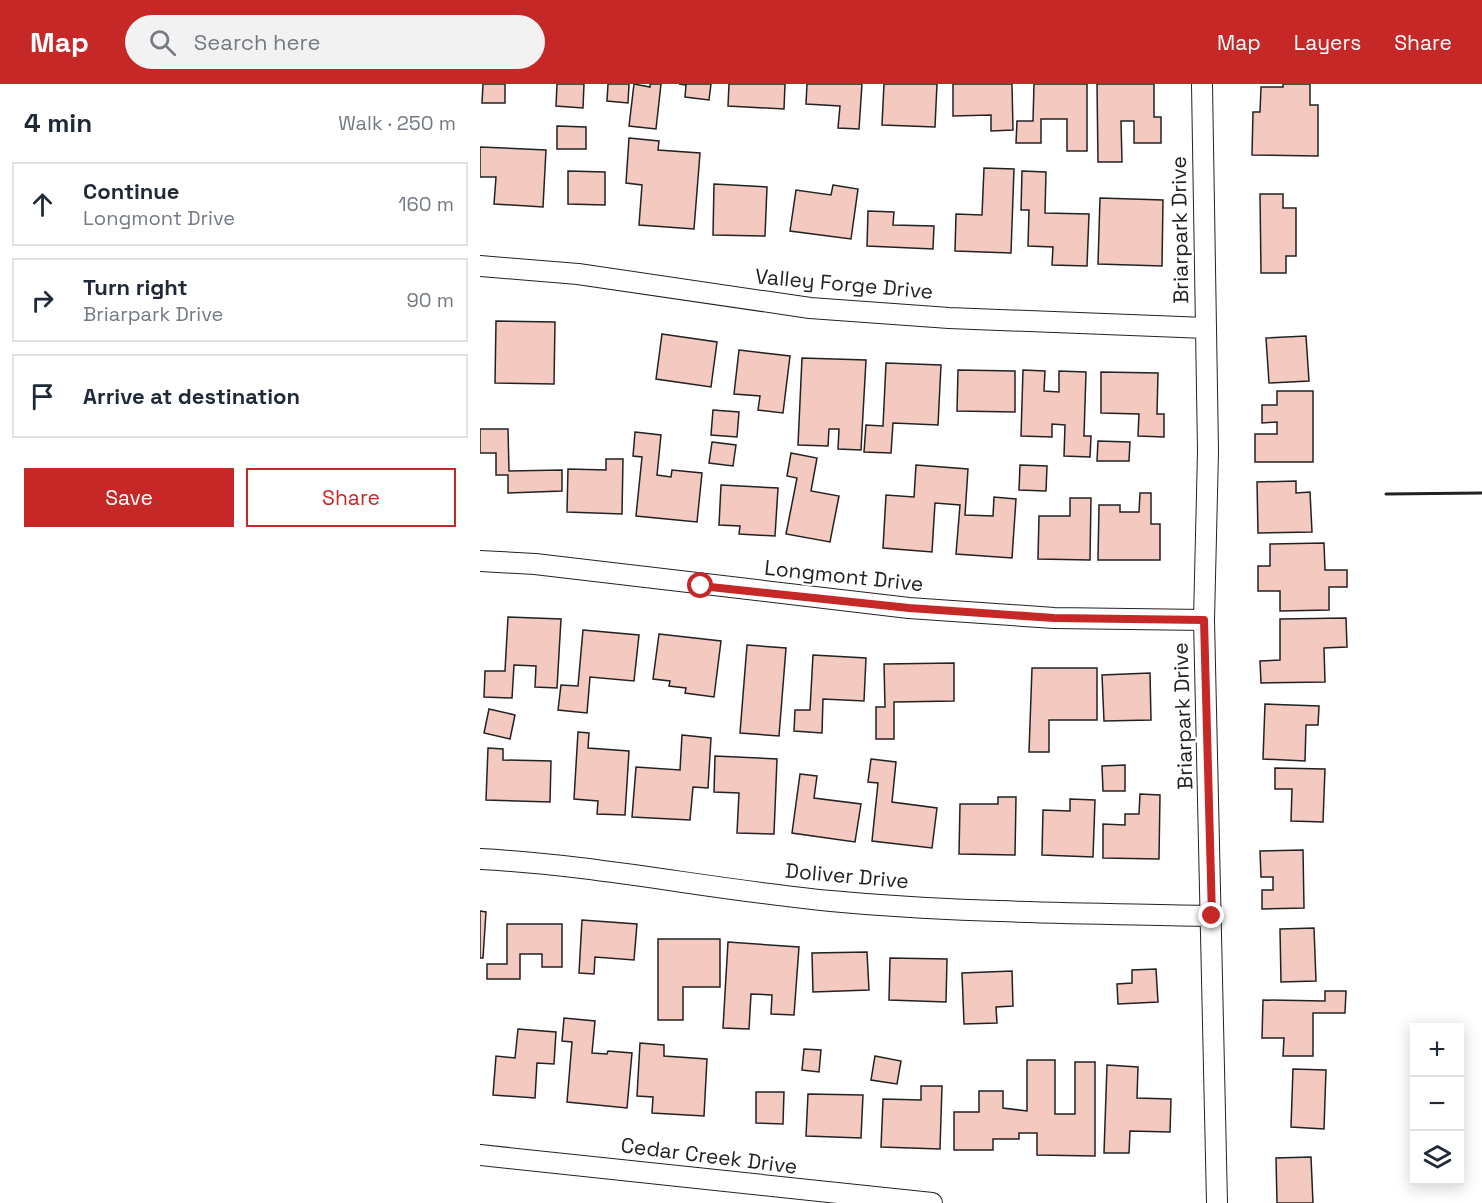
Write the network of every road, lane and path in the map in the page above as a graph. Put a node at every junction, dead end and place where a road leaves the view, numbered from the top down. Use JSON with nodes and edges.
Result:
{"nodes":[{"id":1,"x":1202,"y":84,"type":"edge"},
{"id":2,"x":480,"y":266,"type":"edge"},
{"id":3,"x":1206,"y":328,"type":"junction"},
{"id":4,"x":480,"y":561,"type":"edge"},
{"id":5,"x":1204,"y":620,"type":"junction"},
{"id":6,"x":480,"y":859,"type":"edge"},
{"id":7,"x":1212,"y":916,"type":"junction"},
{"id":8,"x":480,"y":1155,"type":"edge"},
{"id":9,"x":932,"y":1203,"type":"edge"},
{"id":10,"x":1217,"y":1203,"type":"edge"}],
"edges":[{"from":1,"to":3,"type":"street","name":"Briarpark Drive"},
{"from":2,"to":3,"type":"street","name":"Valley Forge Drive"},
{"from":3,"to":5,"type":"street","name":"Briarpark Drive"},
{"from":4,"to":5,"type":"street","name":"Longmont Drive"},
{"from":5,"to":7,"type":"street","name":"Briarpark Drive"},
{"from":6,"to":7,"type":"street","name":"Doliver Drive"},
{"from":7,"to":10,"type":"street","name":"Briarpark Drive"},
{"from":8,"to":9,"type":"street","name":"Cedar Creek Drive"}]}
